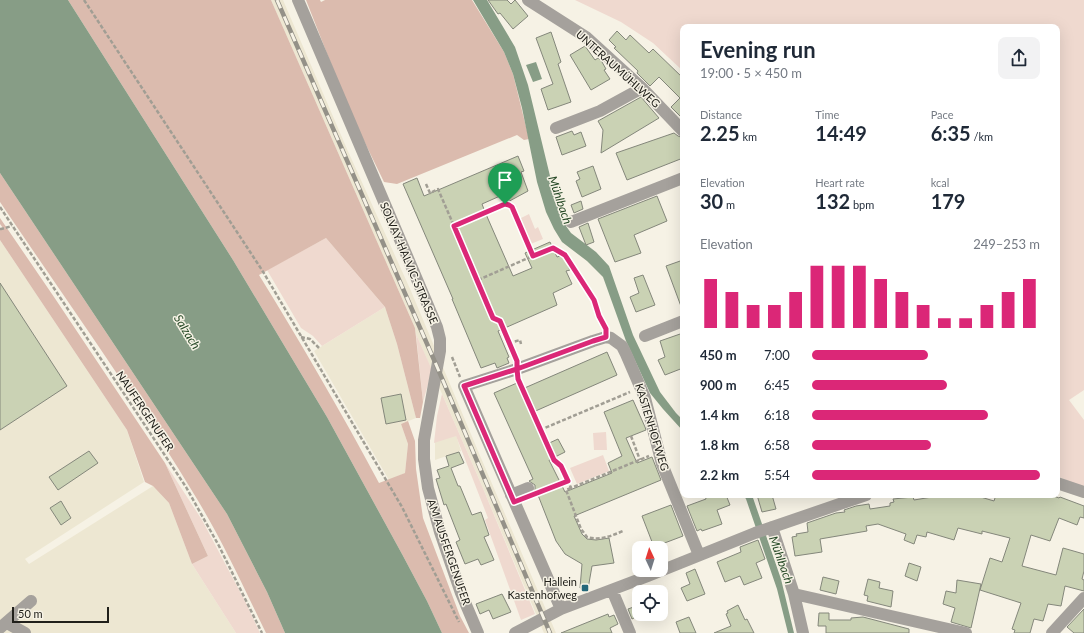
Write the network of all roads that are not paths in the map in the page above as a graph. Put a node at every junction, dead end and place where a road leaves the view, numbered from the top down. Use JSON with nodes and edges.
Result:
{"nodes":[{"id":1,"x":298,"y":0,"type":"edge"},
{"id":2,"x":528,"y":0,"type":"edge"},
{"id":3,"x":642,"y":88,"type":"junction"},
{"id":4,"x":556,"y":128,"type":"dead end"},
{"id":5,"x":680,"y":128,"type":"edge"},
{"id":6,"x":680,"y":179,"type":"edge"},
{"id":7,"x":571,"y":222,"type":"dead end"},
{"id":8,"x":680,"y":322,"type":"edge"},
{"id":9,"x":645,"y":336,"type":"dead end"},
{"id":10,"x":440,"y":351,"type":"joint"},
{"id":11,"x":1060,"y":484,"type":"edge"},
{"id":12,"x":531,"y":491,"type":"road end"},
{"id":13,"x":1084,"y":492,"type":"edge"},
{"id":14,"x":511,"y":495,"type":"junction"},
{"id":15,"x":857,"y":498,"type":"edge"},
{"id":16,"x":764,"y":530,"type":"junction"},
{"id":17,"x":699,"y":555,"type":"junction"},
{"id":18,"x":612,"y":590,"type":"junction"},
{"id":19,"x":794,"y":594,"type":"junction"},
{"id":20,"x":1084,"y":598,"type":"edge"},
{"id":21,"x":31,"y":601,"type":"dead end"},
{"id":22,"x":561,"y":610,"type":"junction"},
{"id":23,"x":4,"y":626,"type":"edge"},
{"id":24,"x":25,"y":633,"type":"edge"},
{"id":25,"x":478,"y":633,"type":"edge"},
{"id":26,"x":515,"y":633,"type":"edge"},
{"id":27,"x":630,"y":633,"type":"edge"},
{"id":28,"x":803,"y":633,"type":"edge"},
{"id":29,"x":966,"y":633,"type":"edge"},
{"id":30,"x":1052,"y":633,"type":"edge"}],
"edges":[{"from":1,"to":10,"type":"street","name":"SOLVAY-HALVIC-STRASSE"},
{"from":2,"to":3,"type":"street","name":"UNTERAUMÜHLWEG"},
{"from":3,"to":4,"type":"street"},
{"from":3,"to":5,"type":"street","name":"UNTERAUMÜHLWEG"},
{"from":6,"to":7,"type":"street"},
{"from":8,"to":9,"type":"street"},
{"from":10,"to":25,"type":"street","name":"AM AUSFERGENUFER"},
{"from":11,"to":13,"type":"street"},
{"from":12,"to":14,"type":"street"},
{"from":14,"to":17,"type":"street","name":"KASTENHOFWEG"},
{"from":14,"to":22,"type":"street"},
{"from":15,"to":16,"type":"street"},
{"from":16,"to":17,"type":"street"},
{"from":16,"to":19,"type":"street"},
{"from":17,"to":18,"type":"street"},
{"from":18,"to":22,"type":"street"},
{"from":18,"to":27,"type":"street"},
{"from":19,"to":28,"type":"street"},
{"from":19,"to":29,"type":"street"},
{"from":20,"to":30,"type":"street"},
{"from":21,"to":23,"type":"street"},
{"from":22,"to":26,"type":"street"},
{"from":23,"to":24,"type":"street"}]}
